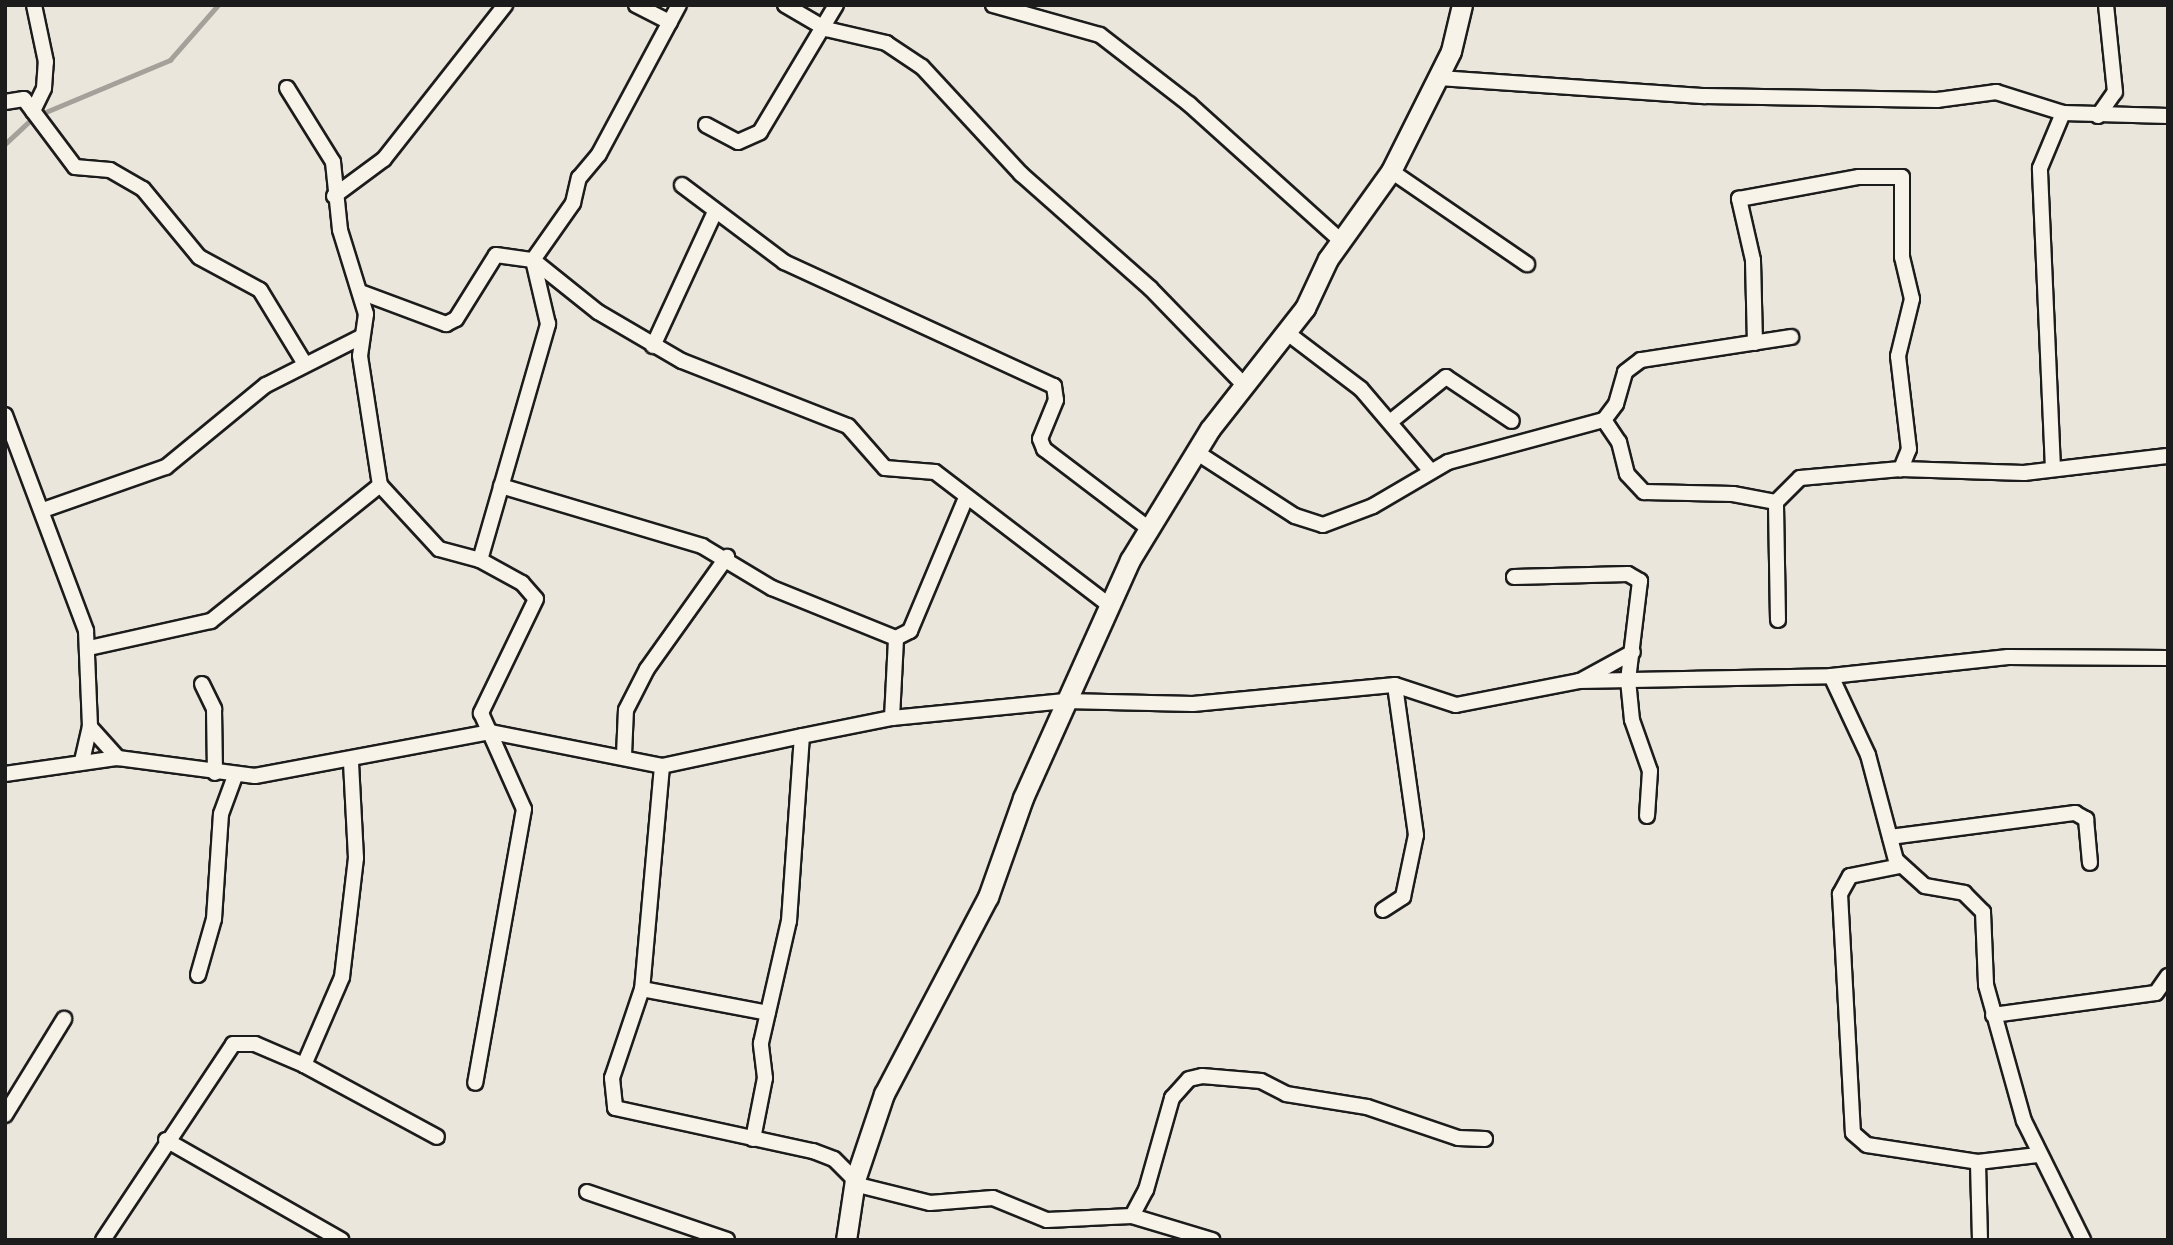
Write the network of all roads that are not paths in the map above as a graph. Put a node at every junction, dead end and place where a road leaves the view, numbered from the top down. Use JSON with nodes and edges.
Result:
{"nodes":[{"id":1,"x":34,"y":5,"type":"edge"},
{"id":2,"x":505,"y":5,"type":"edge"},
{"id":3,"x":636,"y":5,"type":"edge"},
{"id":4,"x":679,"y":5,"type":"edge"},
{"id":5,"x":785,"y":5,"type":"edge"},
{"id":6,"x":836,"y":5,"type":"edge"},
{"id":7,"x":993,"y":5,"type":"edge"},
{"id":8,"x":1462,"y":5,"type":"edge"},
{"id":9,"x":2106,"y":5,"type":"edge"},
{"id":10,"x":670,"y":22,"type":"junction"},
{"id":11,"x":826,"y":29,"type":"junction"},
{"id":12,"x":1439,"y":78,"type":"junction"},
{"id":13,"x":287,"y":88,"type":"dead end"},
{"id":14,"x":5,"y":102,"type":"edge"},
{"id":15,"x":33,"y":111,"type":"junction"},
{"id":16,"x":2063,"y":113,"type":"junction"},
{"id":17,"x":2098,"y":116,"type":"junction"},
{"id":18,"x":2168,"y":116,"type":"edge"},
{"id":19,"x":706,"y":125,"type":"dead end"},
{"id":20,"x":1391,"y":171,"type":"junction"},
{"id":21,"x":682,"y":185,"type":"dead end"},
{"id":22,"x":334,"y":196,"type":"junction"},
{"id":23,"x":714,"y":214,"type":"junction"},
{"id":24,"x":1341,"y":241,"type":"junction"},
{"id":25,"x":533,"y":260,"type":"junction"},
{"id":26,"x":1527,"y":264,"type":"dead end"},
{"id":27,"x":363,"y":293,"type":"junction"},
{"id":28,"x":1286,"y":332,"type":"junction"},
{"id":29,"x":361,"y":337,"type":"junction"},
{"id":30,"x":1791,"y":337,"type":"dead end"},
{"id":31,"x":1755,"y":343,"type":"junction"},
{"id":32,"x":653,"y":346,"type":"junction"},
{"id":33,"x":305,"y":364,"type":"junction"},
{"id":34,"x":1244,"y":385,"type":"junction"},
{"id":35,"x":5,"y":415,"type":"edge"},
{"id":36,"x":1604,"y":420,"type":"junction"},
{"id":37,"x":1512,"y":421,"type":"dead end"},
{"id":38,"x":1390,"y":422,"type":"junction"},
{"id":39,"x":1196,"y":452,"type":"junction"},
{"id":40,"x":2167,"y":456,"type":"edge"},
{"id":41,"x":1429,"y":469,"type":"junction"},
{"id":42,"x":1901,"y":469,"type":"junction"},
{"id":43,"x":2053,"y":469,"type":"junction"},
{"id":44,"x":380,"y":485,"type":"junction"},
{"id":45,"x":501,"y":486,"type":"junction"},
{"id":46,"x":966,"y":498,"type":"junction"},
{"id":47,"x":1776,"y":502,"type":"junction"},
{"id":48,"x":43,"y":510,"type":"junction"},
{"id":49,"x":1148,"y":528,"type":"junction"},
{"id":50,"x":727,"y":557,"type":"junction"},
{"id":51,"x":480,"y":560,"type":"junction"},
{"id":52,"x":1514,"y":577,"type":"dead end"},
{"id":53,"x":1109,"y":605,"type":"junction"},
{"id":54,"x":1779,"y":620,"type":"dead end"},
{"id":55,"x":896,"y":639,"type":"junction"},
{"id":56,"x":89,"y":648,"type":"junction"},
{"id":57,"x":1633,"y":652,"type":"junction"},
{"id":58,"x":2168,"y":658,"type":"edge"},
{"id":59,"x":1831,"y":676,"type":"junction"},
{"id":60,"x":1628,"y":680,"type":"junction"},
{"id":61,"x":1579,"y":681,"type":"junction"},
{"id":62,"x":202,"y":684,"type":"dead end"},
{"id":63,"x":1395,"y":685,"type":"junction"},
{"id":64,"x":1065,"y":701,"type":"junction"},
{"id":65,"x":892,"y":718,"type":"junction"},
{"id":66,"x":90,"y":727,"type":"junction"},
{"id":67,"x":491,"y":732,"type":"junction"},
{"id":68,"x":802,"y":736,"type":"junction"},
{"id":69,"x":624,"y":755,"type":"junction"},
{"id":70,"x":118,"y":758,"type":"junction"},
{"id":71,"x":82,"y":761,"type":"junction"},
{"id":72,"x":351,"y":762,"type":"junction"},
{"id":73,"x":662,"y":766,"type":"junction"},
{"id":74,"x":215,"y":773,"type":"junction"},
{"id":75,"x":5,"y":774,"type":"edge"},
{"id":76,"x":235,"y":776,"type":"junction"},
{"id":77,"x":1647,"y":816,"type":"dead end"},
{"id":78,"x":1890,"y":836,"type":"junction"},
{"id":79,"x":2090,"y":863,"type":"dead end"},
{"id":80,"x":1900,"y":866,"type":"junction"},
{"id":81,"x":1383,"y":910,"type":"dead end"},
{"id":82,"x":198,"y":975,"type":"dead end"},
{"id":83,"x":2168,"y":976,"type":"edge"},
{"id":84,"x":642,"y":989,"type":"junction"},
{"id":85,"x":768,"y":1013,"type":"junction"},
{"id":86,"x":1993,"y":1014,"type":"junction"},
{"id":87,"x":64,"y":1019,"type":"dead end"},
{"id":88,"x":304,"y":1065,"type":"junction"},
{"id":89,"x":475,"y":1083,"type":"dead end"},
{"id":90,"x":5,"y":1115,"type":"edge"},
{"id":91,"x":437,"y":1137,"type":"dead end"},
{"id":92,"x":753,"y":1139,"type":"junction"},
{"id":93,"x":1485,"y":1139,"type":"dead end"},
{"id":94,"x":166,"y":1140,"type":"junction"},
{"id":95,"x":2038,"y":1155,"type":"junction"},
{"id":96,"x":1978,"y":1162,"type":"junction"},
{"id":97,"x":854,"y":1182,"type":"junction"},
{"id":98,"x":587,"y":1192,"type":"dead end"},
{"id":99,"x":1132,"y":1216,"type":"junction"},
{"id":100,"x":103,"y":1240,"type":"edge"},
{"id":101,"x":341,"y":1240,"type":"edge"},
{"id":102,"x":727,"y":1240,"type":"edge"},
{"id":103,"x":846,"y":1240,"type":"edge"},
{"id":104,"x":1212,"y":1240,"type":"edge"},
{"id":105,"x":1980,"y":1240,"type":"edge"},
{"id":106,"x":2083,"y":1240,"type":"edge"}],
"edges":[{"from":1,"to":15,"type":"street"},
{"from":2,"to":22,"type":"street"},
{"from":3,"to":10,"type":"street"},
{"from":4,"to":10,"type":"street"},
{"from":5,"to":11,"type":"street"},
{"from":6,"to":11,"type":"street"},
{"from":7,"to":24,"type":"street"},
{"from":8,"to":12,"type":"street"},
{"from":9,"to":17,"type":"street"},
{"from":10,"to":25,"type":"street"},
{"from":11,"to":19,"type":"street"},
{"from":11,"to":34,"type":"street"},
{"from":12,"to":16,"type":"street"},
{"from":12,"to":20,"type":"street"},
{"from":13,"to":22,"type":"street"},
{"from":14,"to":15,"type":"street"},
{"from":15,"to":33,"type":"street"},
{"from":16,"to":17,"type":"street"},
{"from":16,"to":43,"type":"street"},
{"from":17,"to":18,"type":"street"},
{"from":20,"to":24,"type":"street"},
{"from":20,"to":26,"type":"street"},
{"from":21,"to":23,"type":"street"},
{"from":22,"to":27,"type":"street"},
{"from":23,"to":32,"type":"street"},
{"from":23,"to":49,"type":"street"},
{"from":24,"to":28,"type":"street"},
{"from":25,"to":27,"type":"street"},
{"from":25,"to":32,"type":"street"},
{"from":25,"to":45,"type":"street"},
{"from":27,"to":29,"type":"street"},
{"from":28,"to":34,"type":"street"},
{"from":28,"to":38,"type":"street"},
{"from":29,"to":33,"type":"street"},
{"from":29,"to":44,"type":"street"},
{"from":30,"to":31,"type":"street"},
{"from":31,"to":36,"type":"street"},
{"from":31,"to":42,"type":"street"},
{"from":32,"to":46,"type":"street"},
{"from":33,"to":48,"type":"street"},
{"from":34,"to":39,"type":"street"},
{"from":35,"to":48,"type":"street"},
{"from":36,"to":41,"type":"street"},
{"from":36,"to":47,"type":"street"},
{"from":37,"to":38,"type":"street"},
{"from":38,"to":41,"type":"street"},
{"from":39,"to":41,"type":"street"},
{"from":39,"to":49,"type":"street"},
{"from":40,"to":43,"type":"street"},
{"from":42,"to":43,"type":"street"},
{"from":42,"to":47,"type":"street"},
{"from":44,"to":51,"type":"street"},
{"from":44,"to":56,"type":"street"},
{"from":45,"to":50,"type":"street"},
{"from":45,"to":51,"type":"street"},
{"from":46,"to":53,"type":"street"},
{"from":46,"to":55,"type":"street"},
{"from":47,"to":54,"type":"street"},
{"from":48,"to":56,"type":"street"},
{"from":49,"to":53,"type":"street"},
{"from":50,"to":55,"type":"street"},
{"from":50,"to":69,"type":"street"},
{"from":51,"to":67,"type":"street"},
{"from":52,"to":57,"type":"street"},
{"from":53,"to":64,"type":"street"},
{"from":55,"to":65,"type":"street"},
{"from":56,"to":66,"type":"street"},
{"from":57,"to":60,"type":"street"},
{"from":57,"to":61,"type":"street"},
{"from":58,"to":59,"type":"street"},
{"from":59,"to":60,"type":"street"},
{"from":59,"to":78,"type":"street"},
{"from":60,"to":61,"type":"street"},
{"from":60,"to":77,"type":"street"},
{"from":61,"to":63,"type":"street"},
{"from":62,"to":74,"type":"street"},
{"from":63,"to":64,"type":"street"},
{"from":63,"to":81,"type":"street"},
{"from":64,"to":65,"type":"street"},
{"from":64,"to":97,"type":"street"},
{"from":65,"to":68,"type":"street"},
{"from":66,"to":70,"type":"street"},
{"from":66,"to":71,"type":"street"},
{"from":67,"to":69,"type":"street"},
{"from":67,"to":72,"type":"street"},
{"from":67,"to":89,"type":"street"},
{"from":68,"to":73,"type":"street"},
{"from":68,"to":85,"type":"street"},
{"from":69,"to":73,"type":"street"},
{"from":70,"to":71,"type":"street"},
{"from":70,"to":74,"type":"street"},
{"from":71,"to":75,"type":"street"},
{"from":72,"to":76,"type":"street"},
{"from":72,"to":88,"type":"street"},
{"from":73,"to":84,"type":"street"},
{"from":74,"to":76,"type":"street"},
{"from":76,"to":82,"type":"street"},
{"from":78,"to":79,"type":"street"},
{"from":78,"to":80,"type":"street"},
{"from":80,"to":86,"type":"street"},
{"from":80,"to":96,"type":"street"},
{"from":83,"to":86,"type":"street"},
{"from":84,"to":85,"type":"street"},
{"from":84,"to":92,"type":"street"},
{"from":85,"to":92,"type":"street"},
{"from":86,"to":95,"type":"street"},
{"from":87,"to":90,"type":"street"},
{"from":88,"to":91,"type":"street"},
{"from":88,"to":94,"type":"street"},
{"from":92,"to":97,"type":"street"},
{"from":93,"to":99,"type":"street"},
{"from":94,"to":100,"type":"street"},
{"from":94,"to":101,"type":"street"},
{"from":95,"to":96,"type":"street"},
{"from":95,"to":106,"type":"street"},
{"from":96,"to":105,"type":"street"},
{"from":97,"to":99,"type":"street"},
{"from":97,"to":103,"type":"street"},
{"from":98,"to":102,"type":"street"},
{"from":99,"to":104,"type":"street"}]}
